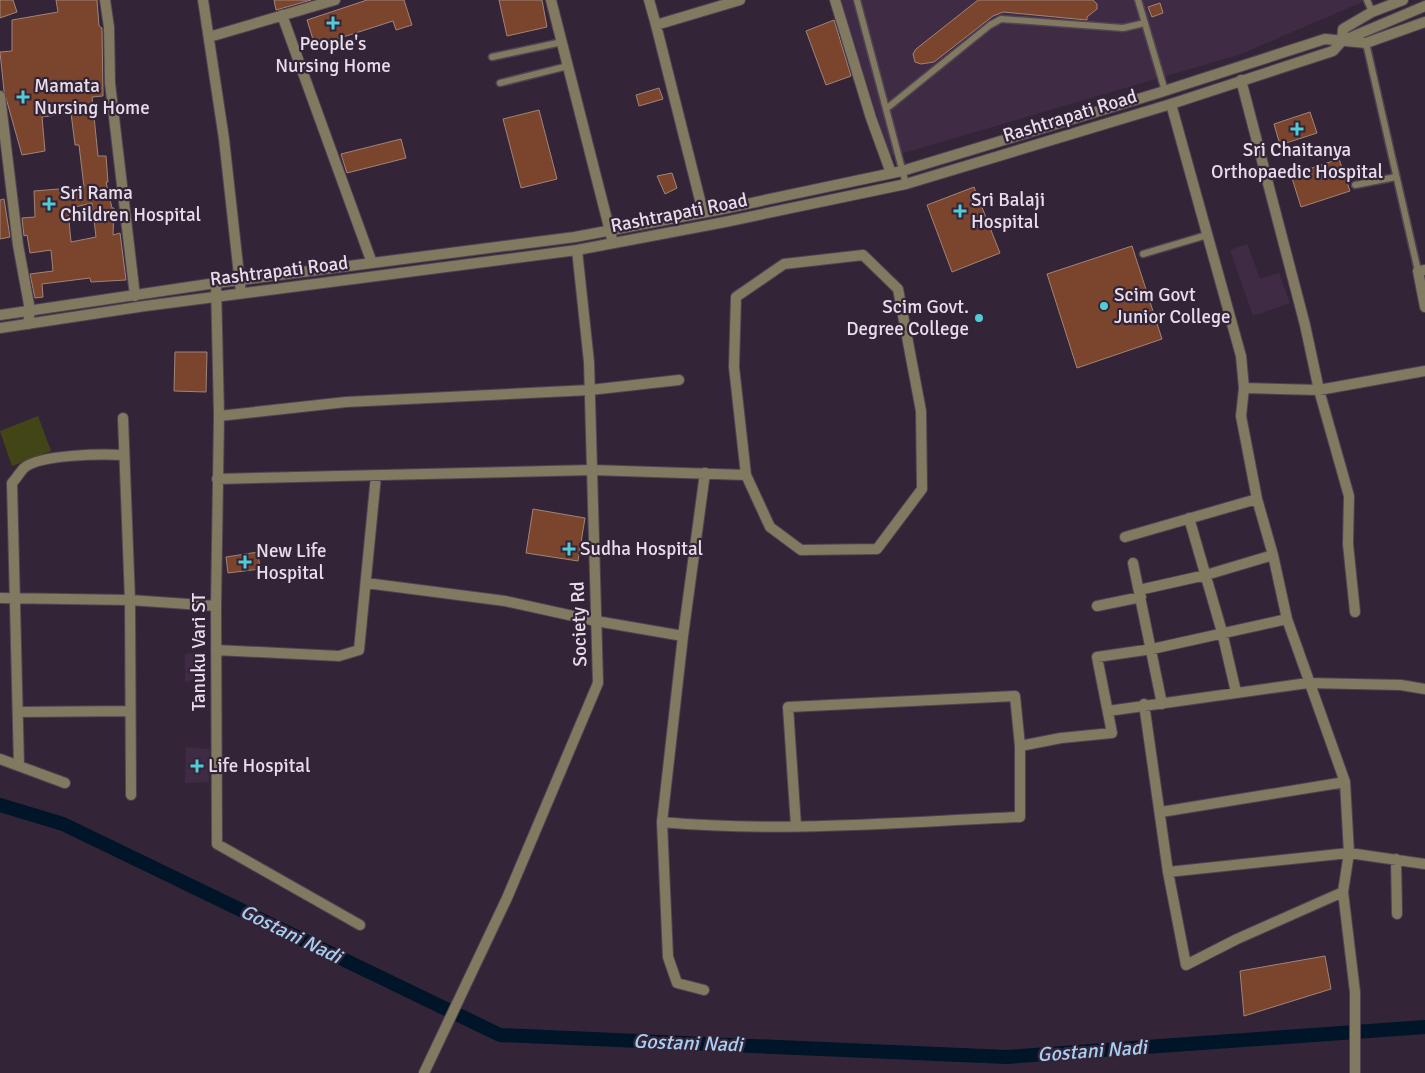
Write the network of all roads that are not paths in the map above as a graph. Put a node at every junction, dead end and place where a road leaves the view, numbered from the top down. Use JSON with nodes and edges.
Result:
{"nodes":[{"id":1,"x":105,"y":0,"type":"edge"},
{"id":2,"x":203,"y":0,"type":"edge"},
{"id":3,"x":335,"y":0,"type":"edge"},
{"id":4,"x":551,"y":0,"type":"edge"},
{"id":5,"x":649,"y":0,"type":"edge"},
{"id":6,"x":740,"y":0,"type":"edge"},
{"id":7,"x":835,"y":0,"type":"edge"},
{"id":8,"x":857,"y":0,"type":"edge"},
{"id":9,"x":1138,"y":0,"type":"edge"},
{"id":10,"x":1367,"y":0,"type":"edge"},
{"id":11,"x":1403,"y":0,"type":"edge"},
{"id":12,"x":1425,"y":6,"type":"edge"},
{"id":13,"x":1372,"y":12,"type":"junction"},
{"id":14,"x":282,"y":15,"type":"junction"},
{"id":15,"x":1425,"y":22,"type":"edge"},
{"id":16,"x":1145,"y":23,"type":"junction"},
{"id":17,"x":656,"y":25,"type":"junction"},
{"id":18,"x":209,"y":37,"type":"junction"},
{"id":19,"x":1342,"y":41,"type":"junction"},
{"id":20,"x":562,"y":42,"type":"junction"},
{"id":21,"x":1366,"y":43,"type":"junction"},
{"id":22,"x":492,"y":56,"type":"dead end"},
{"id":23,"x":568,"y":66,"type":"junction"},
{"id":24,"x":1241,"y":80,"type":"junction"},
{"id":25,"x":500,"y":83,"type":"dead end"},
{"id":26,"x":1165,"y":91,"type":"junction"},
{"id":27,"x":0,"y":96,"type":"edge"},
{"id":28,"x":1171,"y":104,"type":"junction"},
{"id":29,"x":886,"y":109,"type":"junction"},
{"id":30,"x":902,"y":171,"type":"junction"},
{"id":31,"x":891,"y":173,"type":"junction"},
{"id":32,"x":1396,"y":177,"type":"junction"},
{"id":33,"x":906,"y":184,"type":"junction"},
{"id":34,"x":1355,"y":185,"type":"dead end"},
{"id":35,"x":703,"y":212,"type":"junction"},
{"id":36,"x":610,"y":230,"type":"junction"},
{"id":37,"x":1207,"y":234,"type":"junction"},
{"id":38,"x":613,"y":243,"type":"junction"},
{"id":39,"x":577,"y":250,"type":"junction"},
{"id":40,"x":1142,"y":254,"type":"dead end"},
{"id":41,"x":372,"y":263,"type":"junction"},
{"id":42,"x":1422,"y":270,"type":"edge"},
{"id":43,"x":239,"y":280,"type":"junction"},
{"id":44,"x":216,"y":283,"type":"junction"},
{"id":45,"x":240,"y":293,"type":"junction"},
{"id":46,"x":134,"y":296,"type":"junction"},
{"id":47,"x":216,"y":296,"type":"junction"},
{"id":48,"x":1425,"y":307,"type":"edge"},
{"id":49,"x":30,"y":310,"type":"junction"},
{"id":50,"x":0,"y":315,"type":"edge"},
{"id":51,"x":28,"y":324,"type":"junction"},
{"id":52,"x":0,"y":328,"type":"edge"},
{"id":53,"x":1425,"y":371,"type":"edge"},
{"id":54,"x":679,"y":380,"type":"dead end"},
{"id":55,"x":1244,"y":388,"type":"junction"},
{"id":56,"x":590,"y":390,"type":"junction"},
{"id":57,"x":1319,"y":390,"type":"junction"},
{"id":58,"x":219,"y":416,"type":"junction"},
{"id":59,"x":122,"y":418,"type":"dead end"},
{"id":60,"x":124,"y":455,"type":"junction"},
{"id":61,"x":592,"y":470,"type":"junction"},
{"id":62,"x":705,"y":473,"type":"junction"},
{"id":63,"x":746,"y":475,"type":"junction"},
{"id":64,"x":376,"y":476,"type":"junction"},
{"id":65,"x":217,"y":479,"type":"junction"},
{"id":66,"x":1257,"y":499,"type":"junction"},
{"id":67,"x":1189,"y":518,"type":"junction"},
{"id":68,"x":1125,"y":537,"type":"dead end"},
{"id":69,"x":1273,"y":555,"type":"junction"},
{"id":70,"x":1133,"y":563,"type":"dead end"},
{"id":71,"x":1206,"y":575,"type":"junction"},
{"id":72,"x":366,"y":583,"type":"junction"},
{"id":73,"x":1140,"y":594,"type":"junction"},
{"id":74,"x":0,"y":598,"type":"edge"},
{"id":75,"x":15,"y":598,"type":"junction"},
{"id":76,"x":130,"y":600,"type":"junction"},
{"id":77,"x":216,"y":606,"type":"junction"},
{"id":78,"x":1096,"y":606,"type":"dead end"},
{"id":79,"x":1355,"y":612,"type":"dead end"},
{"id":80,"x":1287,"y":619,"type":"junction"},
{"id":81,"x":596,"y":621,"type":"junction"},
{"id":82,"x":1222,"y":632,"type":"junction"},
{"id":83,"x":683,"y":636,"type":"junction"},
{"id":84,"x":1152,"y":649,"type":"junction"},
{"id":85,"x":216,"y":650,"type":"junction"},
{"id":86,"x":1308,"y":683,"type":"junction"},
{"id":87,"x":1425,"y":689,"type":"edge"},
{"id":88,"x":1236,"y":692,"type":"junction"},
{"id":89,"x":1144,"y":704,"type":"junction"},
{"id":90,"x":1162,"y":704,"type":"junction"},
{"id":91,"x":130,"y":711,"type":"junction"},
{"id":92,"x":1108,"y":711,"type":"junction"},
{"id":93,"x":18,"y":712,"type":"junction"},
{"id":94,"x":1020,"y":746,"type":"junction"},
{"id":95,"x":0,"y":759,"type":"edge"},
{"id":96,"x":19,"y":766,"type":"junction"},
{"id":97,"x":1345,"y":782,"type":"junction"},
{"id":98,"x":65,"y":783,"type":"dead end"},
{"id":99,"x":131,"y":795,"type":"dead end"},
{"id":100,"x":1161,"y":812,"type":"junction"},
{"id":101,"x":662,"y":822,"type":"junction"},
{"id":102,"x":796,"y":826,"type":"junction"},
{"id":103,"x":1349,"y":853,"type":"junction"},
{"id":104,"x":1396,"y":859,"type":"junction"},
{"id":105,"x":1425,"y":864,"type":"edge"},
{"id":106,"x":1168,"y":872,"type":"junction"},
{"id":107,"x":1344,"y":892,"type":"junction"},
{"id":108,"x":1397,"y":914,"type":"dead end"},
{"id":109,"x":360,"y":925,"type":"dead end"},
{"id":110,"x":704,"y":990,"type":"dead end"},
{"id":111,"x":424,"y":1073,"type":"edge"},
{"id":112,"x":1355,"y":1073,"type":"edge"}],
"edges":[{"from":1,"to":46,"type":"street"},
{"from":2,"to":18,"type":"street"},
{"from":3,"to":14,"type":"street"},
{"from":4,"to":20,"type":"street"},
{"from":5,"to":17,"type":"street"},
{"from":6,"to":17,"type":"street"},
{"from":7,"to":31,"type":"street"},
{"from":8,"to":29,"type":"lane"},
{"from":9,"to":16,"type":"lane"},
{"from":10,"to":13,"type":"lane"},
{"from":11,"to":13,"type":"street"},
{"from":12,"to":19,"type":"street","name":"Rashtrapati Road"},
{"from":13,"to":19,"type":"street"},
{"from":14,"to":18,"type":"street"},
{"from":14,"to":41,"type":"street"},
{"from":15,"to":21,"type":"street"},
{"from":16,"to":26,"type":"lane"},
{"from":16,"to":29,"type":"lane"},
{"from":17,"to":35,"type":"street"},
{"from":18,"to":43,"type":"street"},
{"from":19,"to":21,"type":"street"},
{"from":19,"to":24,"type":"street","name":"Rashtrapati Road"},
{"from":19,"to":26,"type":"street","name":"Rashtrapati Road"},
{"from":20,"to":22,"type":"lane"},
{"from":20,"to":23,"type":"street"},
{"from":21,"to":32,"type":"lane"},
{"from":23,"to":25,"type":"lane"},
{"from":23,"to":36,"type":"street"},
{"from":24,"to":28,"type":"street","name":"Rashtrapati Road"},
{"from":24,"to":57,"type":"street"},
{"from":26,"to":30,"type":"street","name":"Rashtrapati Road"},
{"from":27,"to":49,"type":"street"},
{"from":28,"to":33,"type":"street","name":"Rashtrapati Road"},
{"from":28,"to":37,"type":"street"},
{"from":29,"to":30,"type":"lane"},
{"from":30,"to":31,"type":"street","name":"Rashtrapati Road"},
{"from":30,"to":33,"type":"lane"},
{"from":31,"to":35,"type":"street","name":"Rashtrapati Road"},
{"from":32,"to":34,"type":"lane"},
{"from":32,"to":42,"type":"lane"},
{"from":33,"to":38,"type":"street","name":"Rashtrapati Road"},
{"from":35,"to":36,"type":"street","name":"Rashtrapati Road"},
{"from":36,"to":38,"type":"street"},
{"from":36,"to":41,"type":"street","name":"Rashtrapati Road"},
{"from":37,"to":40,"type":"lane"},
{"from":37,"to":55,"type":"street"},
{"from":38,"to":39,"type":"street","name":"Rashtrapati Road"},
{"from":39,"to":45,"type":"street","name":"Rashtrapati Road"},
{"from":39,"to":56,"type":"street","name":"Society Rd"},
{"from":41,"to":43,"type":"street","name":"Rashtrapati Road"},
{"from":42,"to":48,"type":"street"},
{"from":43,"to":44,"type":"street","name":"Rashtrapati Road"},
{"from":43,"to":45,"type":"street"},
{"from":44,"to":46,"type":"street","name":"Rashtrapati Road"},
{"from":44,"to":47,"type":"street","name":"Tanuku Vari ST"},
{"from":45,"to":47,"type":"street","name":"Rashtrapati Road"},
{"from":46,"to":49,"type":"street","name":"Rashtrapati Road"},
{"from":47,"to":51,"type":"street","name":"Rashtrapati Road"},
{"from":47,"to":58,"type":"street","name":"Tanuku Vari ST"},
{"from":49,"to":50,"type":"street","name":"Rashtrapati Road"},
{"from":49,"to":51,"type":"street"},
{"from":51,"to":52,"type":"street","name":"Rashtrapati Road"},
{"from":53,"to":57,"type":"street"},
{"from":54,"to":56,"type":"street"},
{"from":55,"to":57,"type":"street"},
{"from":55,"to":66,"type":"street"},
{"from":56,"to":58,"type":"street"},
{"from":56,"to":61,"type":"street","name":"Society Rd"},
{"from":57,"to":79,"type":"street"},
{"from":58,"to":65,"type":"street","name":"Tanuku Vari ST"},
{"from":59,"to":60,"type":"street"},
{"from":60,"to":75,"type":"street"},
{"from":60,"to":76,"type":"street"},
{"from":61,"to":62,"type":"street"},
{"from":61,"to":64,"type":"street"},
{"from":61,"to":81,"type":"street","name":"Society Rd"},
{"from":62,"to":63,"type":"street"},
{"from":62,"to":83,"type":"street"},
{"from":63,"to":63,"type":"street"},
{"from":64,"to":65,"type":"street"},
{"from":64,"to":72,"type":"street"},
{"from":65,"to":77,"type":"street","name":"Tanuku Vari ST"},
{"from":66,"to":67,"type":"street"},
{"from":66,"to":69,"type":"street"},
{"from":67,"to":68,"type":"street"},
{"from":67,"to":71,"type":"street"},
{"from":69,"to":71,"type":"street"},
{"from":69,"to":80,"type":"street"},
{"from":70,"to":73,"type":"street"},
{"from":71,"to":73,"type":"street"},
{"from":71,"to":82,"type":"street"},
{"from":72,"to":81,"type":"street"},
{"from":72,"to":85,"type":"street"},
{"from":73,"to":78,"type":"street"},
{"from":73,"to":84,"type":"street"},
{"from":74,"to":75,"type":"street"},
{"from":75,"to":76,"type":"street"},
{"from":75,"to":93,"type":"street"},
{"from":76,"to":77,"type":"street"},
{"from":76,"to":91,"type":"street"},
{"from":77,"to":85,"type":"street","name":"Tanuku Vari ST"},
{"from":80,"to":82,"type":"street"},
{"from":80,"to":86,"type":"street"},
{"from":81,"to":83,"type":"street"},
{"from":81,"to":111,"type":"street","name":"Society Rd"},
{"from":82,"to":84,"type":"street"},
{"from":82,"to":88,"type":"street"},
{"from":83,"to":101,"type":"street"},
{"from":84,"to":90,"type":"street"},
{"from":84,"to":92,"type":"street"},
{"from":85,"to":109,"type":"street","name":"Tanuku Vari ST"},
{"from":86,"to":87,"type":"street"},
{"from":86,"to":88,"type":"street"},
{"from":86,"to":97,"type":"street"},
{"from":88,"to":90,"type":"street"},
{"from":89,"to":90,"type":"street"},
{"from":89,"to":92,"type":"street"},
{"from":89,"to":100,"type":"street"},
{"from":91,"to":93,"type":"street"},
{"from":91,"to":99,"type":"street"},
{"from":92,"to":94,"type":"street"},
{"from":93,"to":96,"type":"street"},
{"from":94,"to":102,"type":"street"},
{"from":94,"to":102,"type":"street"},
{"from":95,"to":96,"type":"street"},
{"from":96,"to":98,"type":"street"},
{"from":97,"to":100,"type":"street"},
{"from":97,"to":103,"type":"street"},
{"from":100,"to":106,"type":"street"},
{"from":101,"to":102,"type":"street"},
{"from":101,"to":110,"type":"street"},
{"from":103,"to":104,"type":"street"},
{"from":103,"to":106,"type":"street"},
{"from":103,"to":107,"type":"street"},
{"from":104,"to":105,"type":"street"},
{"from":104,"to":108,"type":"street"},
{"from":106,"to":107,"type":"street"},
{"from":107,"to":112,"type":"street"}]}
